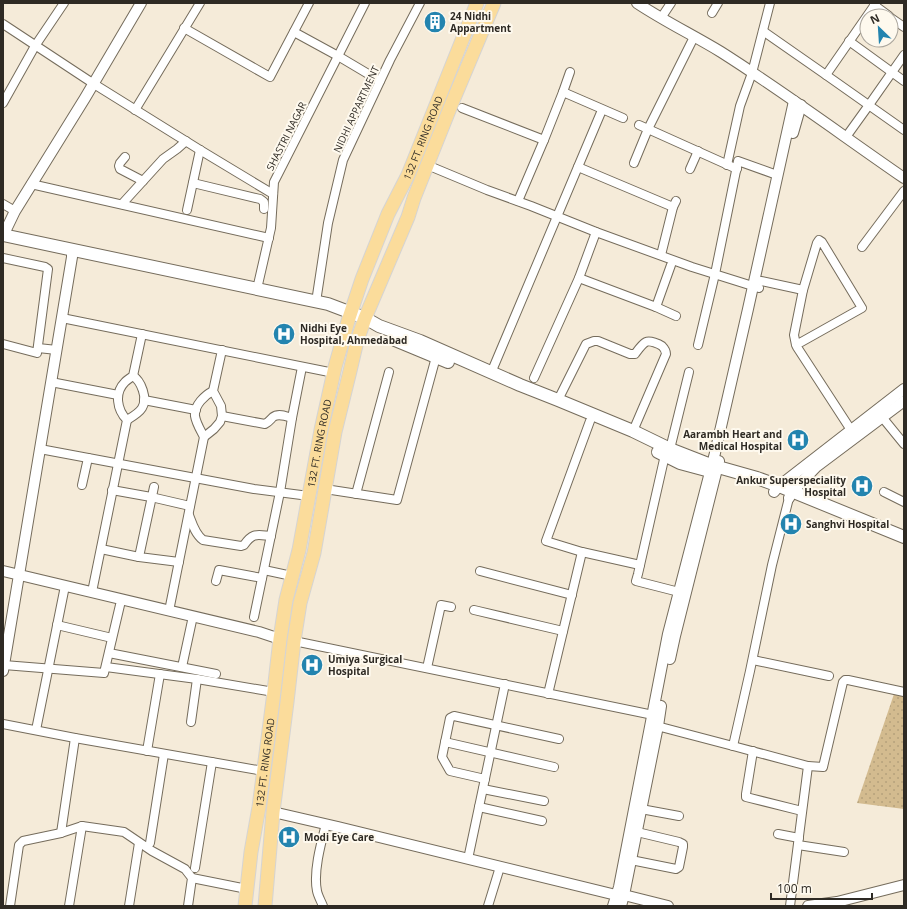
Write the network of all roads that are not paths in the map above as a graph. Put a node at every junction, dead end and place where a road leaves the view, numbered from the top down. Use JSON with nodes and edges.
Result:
{"nodes":[{"id":1,"x":64,"y":3,"type":"edge"},
{"id":2,"x":141,"y":3,"type":"edge"},
{"id":3,"x":200,"y":3,"type":"edge"},
{"id":4,"x":309,"y":3,"type":"edge"},
{"id":5,"x":365,"y":3,"type":"edge"},
{"id":6,"x":420,"y":3,"type":"edge"},
{"id":7,"x":477,"y":3,"type":"edge"},
{"id":8,"x":494,"y":3,"type":"edge"},
{"id":9,"x":637,"y":3,"type":"edge"},
{"id":10,"x":671,"y":3,"type":"edge"},
{"id":11,"x":718,"y":3,"type":"edge"},
{"id":12,"x":770,"y":3,"type":"edge"},
{"id":13,"x":875,"y":4,"type":"edge"},
{"id":14,"x":712,"y":13,"type":"dead end"},
{"id":15,"x":661,"y":18,"type":"junction"},
{"id":16,"x":3,"y":24,"type":"edge"},
{"id":17,"x":184,"y":28,"type":"junction"},
{"id":18,"x":763,"y":31,"type":"junction"},
{"id":19,"x":294,"y":32,"type":"junction"},
{"id":20,"x":694,"y":37,"type":"junction"},
{"id":21,"x":849,"y":42,"type":"junction"},
{"id":22,"x":35,"y":46,"type":"junction"},
{"id":23,"x":904,"y":55,"type":"edge"},
{"id":24,"x":338,"y":56,"type":"junction"},
{"id":25,"x":570,"y":72,"type":"dead end"},
{"id":26,"x":892,"y":72,"type":"junction"},
{"id":27,"x":752,"y":73,"type":"junction"},
{"id":28,"x":826,"y":75,"type":"junction"},
{"id":29,"x":380,"y":81,"type":"junction"},
{"id":30,"x":904,"y":81,"type":"edge"},
{"id":31,"x":94,"y":84,"type":"junction"},
{"id":32,"x":563,"y":92,"type":"junction"},
{"id":33,"x":3,"y":103,"type":"edge"},
{"id":34,"x":797,"y":103,"type":"junction"},
{"id":35,"x":869,"y":105,"type":"junction"},
{"id":36,"x":462,"y":108,"type":"dead end"},
{"id":37,"x":135,"y":110,"type":"junction"},
{"id":38,"x":602,"y":110,"type":"junction"},
{"id":39,"x":623,"y":118,"type":"dead end"},
{"id":40,"x":639,"y":125,"type":"dead end"},
{"id":41,"x":648,"y":129,"type":"junction"},
{"id":42,"x":904,"y":130,"type":"edge"},
{"id":43,"x":846,"y":137,"type":"junction"},
{"id":44,"x":544,"y":140,"type":"junction"},
{"id":45,"x":186,"y":141,"type":"junction"},
{"id":46,"x":200,"y":150,"type":"junction"},
{"id":47,"x":698,"y":151,"type":"junction"},
{"id":48,"x":124,"y":157,"type":"dead end"},
{"id":49,"x":634,"y":163,"type":"dead end"},
{"id":50,"x":427,"y":165,"type":"junction"},
{"id":51,"x":727,"y":165,"type":"junction"},
{"id":52,"x":578,"y":167,"type":"junction"},
{"id":53,"x":690,"y":169,"type":"dead end"},
{"id":54,"x":737,"y":169,"type":"junction"},
{"id":55,"x":777,"y":175,"type":"junction"},
{"id":56,"x":904,"y":178,"type":"edge"},
{"id":57,"x":143,"y":181,"type":"junction"},
{"id":58,"x":193,"y":183,"type":"junction"},
{"id":59,"x":31,"y":184,"type":"junction"},
{"id":60,"x":904,"y":191,"type":"edge"},
{"id":61,"x":273,"y":194,"type":"junction"},
{"id":62,"x":518,"y":201,"type":"junction"},
{"id":63,"x":3,"y":204,"type":"edge"},
{"id":64,"x":122,"y":204,"type":"junction"},
{"id":65,"x":264,"y":209,"type":"dead end"},
{"id":66,"x":187,"y":210,"type":"dead end"},
{"id":67,"x":15,"y":211,"type":"junction"},
{"id":68,"x":557,"y":216,"type":"junction"},
{"id":69,"x":596,"y":232,"type":"junction"},
{"id":70,"x":3,"y":236,"type":"edge"},
{"id":71,"x":269,"y":238,"type":"junction"},
{"id":72,"x":3,"y":242,"type":"edge"},
{"id":73,"x":862,"y":247,"type":"dead end"},
{"id":74,"x":72,"y":253,"type":"junction"},
{"id":75,"x":660,"y":255,"type":"junction"},
{"id":76,"x":3,"y":258,"type":"edge"},
{"id":77,"x":671,"y":265,"type":"dead end"},
{"id":78,"x":715,"y":274,"type":"junction"},
{"id":79,"x":579,"y":278,"type":"junction"},
{"id":80,"x":758,"y":285,"type":"junction"},
{"id":81,"x":258,"y":289,"type":"junction"},
{"id":82,"x":803,"y":290,"type":"junction"},
{"id":83,"x":316,"y":302,"type":"junction"},
{"id":84,"x":656,"y":307,"type":"junction"},
{"id":85,"x":676,"y":316,"type":"dead end"},
{"id":86,"x":349,"y":317,"type":"junction"},
{"id":87,"x":62,"y":318,"type":"junction"},
{"id":88,"x":364,"y":322,"type":"junction"},
{"id":89,"x":142,"y":334,"type":"junction"},
{"id":90,"x":3,"y":344,"type":"edge"},
{"id":91,"x":698,"y":345,"type":"dead end"},
{"id":92,"x":796,"y":345,"type":"junction"},
{"id":93,"x":38,"y":348,"type":"junction"},
{"id":94,"x":57,"y":350,"type":"junction"},
{"id":95,"x":222,"y":350,"type":"junction"},
{"id":96,"x":436,"y":357,"type":"junction"},
{"id":97,"x":302,"y":367,"type":"junction"},
{"id":98,"x":389,"y":372,"type":"dead end"},
{"id":99,"x":689,"y":372,"type":"dead end"},
{"id":100,"x":334,"y":373,"type":"junction"},
{"id":101,"x":491,"y":373,"type":"junction"},
{"id":102,"x":133,"y":376,"type":"junction"},
{"id":103,"x":534,"y":378,"type":"dead end"},
{"id":104,"x":51,"y":382,"type":"junction"},
{"id":105,"x":904,"y":390,"type":"edge"},
{"id":106,"x":213,"y":391,"type":"junction"},
{"id":107,"x":118,"y":395,"type":"junction"},
{"id":108,"x":144,"y":400,"type":"junction"},
{"id":109,"x":558,"y":400,"type":"junction"},
{"id":110,"x":904,"y":401,"type":"edge"},
{"id":111,"x":196,"y":410,"type":"junction"},
{"id":112,"x":222,"y":416,"type":"junction"},
{"id":113,"x":882,"y":417,"type":"junction"},
{"id":114,"x":292,"y":418,"type":"junction"},
{"id":115,"x":127,"y":420,"type":"junction"},
{"id":116,"x":590,"y":421,"type":"junction"},
{"id":117,"x":851,"y":430,"type":"junction"},
{"id":118,"x":633,"y":431,"type":"junction"},
{"id":119,"x":204,"y":437,"type":"junction"},
{"id":120,"x":904,"y":444,"type":"edge"},
{"id":121,"x":40,"y":449,"type":"junction"},
{"id":122,"x":667,"y":452,"type":"junction"},
{"id":123,"x":88,"y":458,"type":"junction"},
{"id":124,"x":118,"y":464,"type":"junction"},
{"id":125,"x":714,"y":469,"type":"junction"},
{"id":126,"x":195,"y":478,"type":"junction"},
{"id":127,"x":82,"y":485,"type":"dead end"},
{"id":128,"x":154,"y":486,"type":"dead end"},
{"id":129,"x":325,"y":489,"type":"junction"},
{"id":130,"x":776,"y":489,"type":"junction"},
{"id":131,"x":112,"y":490,"type":"junction"},
{"id":132,"x":280,"y":492,"type":"junction"},
{"id":133,"x":884,"y":492,"type":"dead end"},
{"id":134,"x":356,"y":494,"type":"junction"},
{"id":135,"x":791,"y":495,"type":"junction"},
{"id":136,"x":309,"y":496,"type":"junction"},
{"id":137,"x":151,"y":497,"type":"junction"},
{"id":138,"x":904,"y":502,"type":"edge"},
{"id":139,"x":189,"y":510,"type":"junction"},
{"id":140,"x":271,"y":536,"type":"junction"},
{"id":141,"x":904,"y":537,"type":"edge"},
{"id":142,"x":904,"y":544,"type":"edge"},
{"id":143,"x":101,"y":549,"type":"junction"},
{"id":144,"x":582,"y":552,"type":"junction"},
{"id":145,"x":139,"y":556,"type":"junction"},
{"id":146,"x":179,"y":562,"type":"junction"},
{"id":147,"x":640,"y":565,"type":"junction"},
{"id":148,"x":3,"y":571,"type":"edge"},
{"id":149,"x":480,"y":571,"type":"dead end"},
{"id":150,"x":263,"y":574,"type":"junction"},
{"id":151,"x":20,"y":575,"type":"junction"},
{"id":152,"x":292,"y":576,"type":"junction"},
{"id":153,"x":216,"y":581,"type":"dead end"},
{"id":154,"x":65,"y":586,"type":"junction"},
{"id":155,"x":92,"y":592,"type":"junction"},
{"id":156,"x":679,"y":592,"type":"junction"},
{"id":157,"x":572,"y":595,"type":"junction"},
{"id":158,"x":120,"y":605,"type":"dead end"},
{"id":159,"x":451,"y":607,"type":"dead end"},
{"id":160,"x":474,"y":610,"type":"dead end"},
{"id":161,"x":169,"y":611,"type":"junction"},
{"id":162,"x":193,"y":616,"type":"junction"},
{"id":163,"x":254,"y":617,"type":"dead end"},
{"id":164,"x":57,"y":625,"type":"junction"},
{"id":165,"x":563,"y":631,"type":"junction"},
{"id":166,"x":112,"y":638,"type":"junction"},
{"id":167,"x":280,"y":639,"type":"junction"},
{"id":168,"x":294,"y":641,"type":"junction"},
{"id":169,"x":109,"y":653,"type":"junction"},
{"id":170,"x":753,"y":660,"type":"junction"},
{"id":171,"x":106,"y":667,"type":"junction"},
{"id":172,"x":182,"y":667,"type":"junction"},
{"id":173,"x":4,"y":668,"type":"edge"},
{"id":174,"x":427,"y":668,"type":"junction"},
{"id":175,"x":48,"y":669,"type":"junction"},
{"id":176,"x":160,"y":674,"type":"junction"},
{"id":177,"x":216,"y":674,"type":"dead end"},
{"id":178,"x":829,"y":676,"type":"dead end"},
{"id":179,"x":197,"y":679,"type":"junction"},
{"id":180,"x":505,"y":684,"type":"junction"},
{"id":181,"x":274,"y":692,"type":"junction"},
{"id":182,"x":904,"y":692,"type":"edge"},
{"id":183,"x":548,"y":694,"type":"junction"},
{"id":184,"x":655,"y":721,"type":"junction"},
{"id":185,"x":191,"y":722,"type":"dead end"},
{"id":186,"x":3,"y":724,"type":"edge"},
{"id":187,"x":496,"y":725,"type":"junction"},
{"id":188,"x":36,"y":730,"type":"junction"},
{"id":189,"x":75,"y":738,"type":"junction"},
{"id":190,"x":559,"y":739,"type":"dead end"},
{"id":191,"x":445,"y":742,"type":"junction"},
{"id":192,"x":733,"y":746,"type":"junction"},
{"id":193,"x":147,"y":751,"type":"junction"},
{"id":194,"x":753,"y":751,"type":"junction"},
{"id":195,"x":490,"y":753,"type":"junction"},
{"id":196,"x":164,"y":754,"type":"junction"},
{"id":197,"x":212,"y":762,"type":"junction"},
{"id":198,"x":808,"y":766,"type":"junction"},
{"id":199,"x":554,"y":768,"type":"dead end"},
{"id":200,"x":263,"y":771,"type":"junction"},
{"id":201,"x":485,"y":779,"type":"junction"},
{"id":202,"x":483,"y":788,"type":"junction"},
{"id":203,"x":544,"y":801,"type":"dead end"},
{"id":204,"x":479,"y":807,"type":"junction"},
{"id":205,"x":641,"y":809,"type":"junction"},
{"id":206,"x":802,"y":811,"type":"junction"},
{"id":207,"x":273,"y":812,"type":"junction"},
{"id":208,"x":679,"y":816,"type":"dead end"},
{"id":209,"x":542,"y":820,"type":"dead end"},
{"id":210,"x":326,"y":824,"type":"junction"},
{"id":211,"x":82,"y":826,"type":"junction"},
{"id":212,"x":637,"y":832,"type":"junction"},
{"id":213,"x":61,"y":833,"type":"junction"},
{"id":214,"x":778,"y":834,"type":"dead end"},
{"id":215,"x":798,"y":842,"type":"junction"},
{"id":216,"x":139,"y":843,"type":"junction"},
{"id":217,"x":150,"y":843,"type":"dead end"},
{"id":218,"x":844,"y":852,"type":"dead end"},
{"id":219,"x":468,"y":859,"type":"junction"},
{"id":220,"x":631,"y":860,"type":"junction"},
{"id":221,"x":500,"y":867,"type":"junction"},
{"id":222,"x":195,"y":868,"type":"dead end"},
{"id":223,"x":192,"y":878,"type":"junction"},
{"id":224,"x":904,"y":885,"type":"edge"},
{"id":225,"x":247,"y":890,"type":"junction"},
{"id":226,"x":620,"y":895,"type":"junction"},
{"id":227,"x":10,"y":906,"type":"edge"},
{"id":228,"x":69,"y":906,"type":"edge"},
{"id":229,"x":129,"y":906,"type":"edge"},
{"id":230,"x":188,"y":906,"type":"edge"},
{"id":231,"x":245,"y":906,"type":"edge"},
{"id":232,"x":264,"y":906,"type":"edge"},
{"id":233,"x":323,"y":906,"type":"edge"},
{"id":234,"x":488,"y":906,"type":"edge"},
{"id":235,"x":613,"y":906,"type":"edge"},
{"id":236,"x":621,"y":906,"type":"edge"},
{"id":237,"x":668,"y":906,"type":"edge"},
{"id":238,"x":790,"y":906,"type":"edge"},
{"id":239,"x":808,"y":906,"type":"edge"}],
"edges":[{"from":1,"to":22,"type":"street"},
{"from":2,"to":31,"type":"street"},
{"from":3,"to":17,"type":"street"},
{"from":4,"to":19,"type":"street"},
{"from":5,"to":24,"type":"street","name":"SHASTRI NAGAR"},
{"from":6,"to":29,"type":"street","name":"NIDHI APPARTMENT"},
{"from":7,"to":86,"type":"main road","name":"132 FT. RING ROAD"},
{"from":8,"to":50,"type":"main road","name":"132 FT. RING ROAD"},
{"from":9,"to":15,"type":"street"},
{"from":10,"to":15,"type":"street"},
{"from":11,"to":14,"type":"street"},
{"from":12,"to":18,"type":"street"},
{"from":13,"to":21,"type":"street"},
{"from":15,"to":20,"type":"street"},
{"from":16,"to":22,"type":"street"},
{"from":17,"to":19,"type":"street"},
{"from":17,"to":37,"type":"street"},
{"from":18,"to":27,"type":"street"},
{"from":18,"to":28,"type":"street"},
{"from":19,"to":24,"type":"street"},
{"from":20,"to":27,"type":"street"},
{"from":20,"to":41,"type":"street"},
{"from":21,"to":26,"type":"street"},
{"from":21,"to":28,"type":"street"},
{"from":22,"to":31,"type":"street"},
{"from":22,"to":33,"type":"street"},
{"from":23,"to":26,"type":"street"},
{"from":24,"to":29,"type":"street"},
{"from":24,"to":61,"type":"street","name":"SHASTRI NAGAR"},
{"from":25,"to":32,"type":"street"},
{"from":26,"to":30,"type":"street"},
{"from":26,"to":35,"type":"street"},
{"from":27,"to":34,"type":"street"},
{"from":27,"to":51,"type":"street"},
{"from":28,"to":35,"type":"street"},
{"from":29,"to":83,"type":"street","name":"NIDHI APPARTMENT"},
{"from":31,"to":37,"type":"street"},
{"from":31,"to":59,"type":"street"},
{"from":32,"to":38,"type":"street"},
{"from":32,"to":44,"type":"street"},
{"from":34,"to":43,"type":"street"},
{"from":34,"to":55,"type":"street"},
{"from":34,"to":80,"type":"street"},
{"from":35,"to":42,"type":"street"},
{"from":35,"to":43,"type":"street"},
{"from":36,"to":44,"type":"street"},
{"from":37,"to":45,"type":"street"},
{"from":38,"to":39,"type":"street"},
{"from":38,"to":52,"type":"street"},
{"from":40,"to":41,"type":"street"},
{"from":41,"to":47,"type":"street"},
{"from":41,"to":49,"type":"street"},
{"from":43,"to":56,"type":"street"},
{"from":44,"to":62,"type":"street"},
{"from":45,"to":46,"type":"street"},
{"from":45,"to":57,"type":"street"},
{"from":46,"to":58,"type":"street"},
{"from":46,"to":61,"type":"street"},
{"from":47,"to":51,"type":"street"},
{"from":47,"to":53,"type":"street"},
{"from":48,"to":57,"type":"street"},
{"from":50,"to":62,"type":"street"},
{"from":50,"to":88,"type":"main road","name":"132 FT. RING ROAD"},
{"from":51,"to":54,"type":"street"},
{"from":52,"to":68,"type":"street"},
{"from":52,"to":75,"type":"street"},
{"from":54,"to":55,"type":"street"},
{"from":54,"to":78,"type":"street"},
{"from":55,"to":80,"type":"street"},
{"from":57,"to":64,"type":"street"},
{"from":58,"to":65,"type":"street"},
{"from":58,"to":66,"type":"street"},
{"from":59,"to":64,"type":"street"},
{"from":59,"to":67,"type":"street"},
{"from":60,"to":73,"type":"street"},
{"from":61,"to":71,"type":"street","name":"SHASTRI NAGAR"},
{"from":62,"to":68,"type":"street"},
{"from":63,"to":67,"type":"street"},
{"from":64,"to":71,"type":"street"},
{"from":67,"to":70,"type":"street"},
{"from":68,"to":69,"type":"street"},
{"from":68,"to":101,"type":"street"},
{"from":69,"to":75,"type":"street"},
{"from":69,"to":79,"type":"street"},
{"from":70,"to":74,"type":"main road"},
{"from":71,"to":81,"type":"street","name":"SHASTRI NAGAR"},
{"from":72,"to":74,"type":"main road"},
{"from":74,"to":81,"type":"main road"},
{"from":74,"to":86,"type":"main road"},
{"from":74,"to":87,"type":"street"},
{"from":75,"to":78,"type":"street"},
{"from":76,"to":93,"type":"street"},
{"from":77,"to":84,"type":"street"},
{"from":78,"to":80,"type":"street"},
{"from":78,"to":91,"type":"street"},
{"from":79,"to":84,"type":"street"},
{"from":79,"to":103,"type":"street"},
{"from":80,"to":82,"type":"street"},
{"from":80,"to":125,"type":"street"},
{"from":81,"to":83,"type":"main road"},
{"from":82,"to":92,"type":"street"},
{"from":82,"to":92,"type":"street"},
{"from":83,"to":86,"type":"main road"},
{"from":84,"to":85,"type":"street"},
{"from":86,"to":88,"type":"main road"},
{"from":86,"to":100,"type":"main road","name":"132 FT. RING ROAD"},
{"from":87,"to":89,"type":"street"},
{"from":87,"to":94,"type":"street"},
{"from":88,"to":96,"type":"main road"},
{"from":88,"to":101,"type":"main road"},
{"from":88,"to":129,"type":"main road","name":"132 FT. RING ROAD"},
{"from":89,"to":95,"type":"street"},
{"from":89,"to":102,"type":"street"},
{"from":90,"to":93,"type":"street"},
{"from":92,"to":117,"type":"street"},
{"from":93,"to":94,"type":"street"},
{"from":94,"to":104,"type":"street"},
{"from":95,"to":97,"type":"street"},
{"from":95,"to":106,"type":"street"},
{"from":96,"to":116,"type":"main road"},
{"from":96,"to":134,"type":"street"},
{"from":97,"to":100,"type":"street"},
{"from":97,"to":114,"type":"street"},
{"from":98,"to":134,"type":"street"},
{"from":99,"to":122,"type":"street"},
{"from":100,"to":136,"type":"main road","name":"132 FT. RING ROAD"},
{"from":101,"to":109,"type":"main road"},
{"from":102,"to":107,"type":"street"},
{"from":102,"to":108,"type":"street"},
{"from":104,"to":107,"type":"street"},
{"from":104,"to":121,"type":"street"},
{"from":105,"to":117,"type":"street"},
{"from":106,"to":111,"type":"street"},
{"from":106,"to":112,"type":"street"},
{"from":107,"to":115,"type":"street"},
{"from":108,"to":111,"type":"street"},
{"from":108,"to":115,"type":"street"},
{"from":109,"to":118,"type":"main road"},
{"from":109,"to":118,"type":"street"},
{"from":110,"to":113,"type":"street"},
{"from":111,"to":119,"type":"street"},
{"from":112,"to":114,"type":"street"},
{"from":112,"to":119,"type":"street"},
{"from":113,"to":120,"type":"street"},
{"from":113,"to":135,"type":"street"},
{"from":114,"to":132,"type":"street"},
{"from":115,"to":124,"type":"street"},
{"from":116,"to":122,"type":"main road"},
{"from":116,"to":144,"type":"street"},
{"from":117,"to":130,"type":"street"},
{"from":118,"to":122,"type":"main road"},
{"from":119,"to":126,"type":"street"},
{"from":121,"to":123,"type":"street"},
{"from":121,"to":151,"type":"street"},
{"from":122,"to":125,"type":"main road"},
{"from":122,"to":147,"type":"street"},
{"from":123,"to":124,"type":"street"},
{"from":123,"to":127,"type":"street"},
{"from":124,"to":126,"type":"street"},
{"from":124,"to":131,"type":"street"},
{"from":125,"to":130,"type":"main road"},
{"from":125,"to":156,"type":"street"},
{"from":125,"to":184,"type":"street"},
{"from":126,"to":132,"type":"street"},
{"from":126,"to":139,"type":"street"},
{"from":128,"to":137,"type":"street"},
{"from":129,"to":134,"type":"street"},
{"from":129,"to":168,"type":"main road","name":"132 FT. RING ROAD"},
{"from":130,"to":135,"type":"main road"},
{"from":131,"to":137,"type":"street"},
{"from":131,"to":143,"type":"street"},
{"from":132,"to":136,"type":"street"},
{"from":132,"to":140,"type":"street"},
{"from":133,"to":138,"type":"street"},
{"from":135,"to":141,"type":"main road"},
{"from":135,"to":142,"type":"main road"},
{"from":135,"to":170,"type":"street"},
{"from":136,"to":152,"type":"main road","name":"132 FT. RING ROAD"},
{"from":137,"to":139,"type":"street"},
{"from":137,"to":145,"type":"street"},
{"from":139,"to":140,"type":"street"},
{"from":139,"to":146,"type":"street"},
{"from":140,"to":150,"type":"street"},
{"from":143,"to":145,"type":"street"},
{"from":143,"to":155,"type":"street"},
{"from":144,"to":147,"type":"street"},
{"from":144,"to":157,"type":"street"},
{"from":145,"to":146,"type":"street"},
{"from":146,"to":161,"type":"street"},
{"from":147,"to":156,"type":"street"},
{"from":148,"to":151,"type":"street"},
{"from":149,"to":157,"type":"street"},
{"from":150,"to":152,"type":"street"},
{"from":150,"to":153,"type":"street"},
{"from":150,"to":163,"type":"street"},
{"from":151,"to":154,"type":"street"},
{"from":151,"to":173,"type":"street"},
{"from":152,"to":167,"type":"main road","name":"132 FT. RING ROAD"},
{"from":154,"to":155,"type":"street"},
{"from":154,"to":164,"type":"street"},
{"from":155,"to":161,"type":"street"},
{"from":156,"to":184,"type":"street"},
{"from":157,"to":165,"type":"street"},
{"from":158,"to":166,"type":"street"},
{"from":159,"to":174,"type":"street"},
{"from":160,"to":165,"type":"street"},
{"from":161,"to":162,"type":"street"},
{"from":162,"to":167,"type":"street"},
{"from":162,"to":172,"type":"street"},
{"from":164,"to":166,"type":"street"},
{"from":164,"to":175,"type":"street"},
{"from":165,"to":183,"type":"street"},
{"from":166,"to":169,"type":"street"},
{"from":167,"to":181,"type":"main road","name":"132 FT. RING ROAD"},
{"from":168,"to":174,"type":"street"},
{"from":168,"to":207,"type":"main road","name":"132 FT. RING ROAD"},
{"from":169,"to":171,"type":"street"},
{"from":169,"to":172,"type":"street"},
{"from":170,"to":178,"type":"street"},
{"from":170,"to":192,"type":"street"},
{"from":171,"to":175,"type":"street"},
{"from":171,"to":176,"type":"street"},
{"from":172,"to":177,"type":"street"},
{"from":173,"to":175,"type":"street"},
{"from":174,"to":180,"type":"street"},
{"from":175,"to":188,"type":"street"},
{"from":176,"to":179,"type":"street"},
{"from":176,"to":193,"type":"street"},
{"from":179,"to":181,"type":"street"},
{"from":179,"to":185,"type":"street"},
{"from":180,"to":183,"type":"street"},
{"from":180,"to":187,"type":"street"},
{"from":181,"to":200,"type":"main road","name":"132 FT. RING ROAD"},
{"from":182,"to":198,"type":"street"},
{"from":183,"to":184,"type":"street"},
{"from":184,"to":192,"type":"street"},
{"from":184,"to":205,"type":"street"},
{"from":184,"to":226,"type":"street"},
{"from":186,"to":188,"type":"street"},
{"from":187,"to":190,"type":"street"},
{"from":187,"to":191,"type":"street"},
{"from":187,"to":195,"type":"street"},
{"from":188,"to":189,"type":"street"},
{"from":189,"to":193,"type":"street"},
{"from":189,"to":213,"type":"street"},
{"from":191,"to":195,"type":"street"},
{"from":191,"to":201,"type":"street"},
{"from":192,"to":194,"type":"street"},
{"from":193,"to":196,"type":"street"},
{"from":194,"to":198,"type":"street"},
{"from":194,"to":206,"type":"street"},
{"from":195,"to":199,"type":"street"},
{"from":195,"to":201,"type":"street"},
{"from":196,"to":197,"type":"street"},
{"from":196,"to":217,"type":"street"},
{"from":197,"to":200,"type":"street"},
{"from":197,"to":222,"type":"street"},
{"from":198,"to":206,"type":"street"},
{"from":200,"to":225,"type":"main road","name":"132 FT. RING ROAD"},
{"from":201,"to":202,"type":"street"},
{"from":202,"to":203,"type":"street"},
{"from":202,"to":204,"type":"street"},
{"from":204,"to":209,"type":"street"},
{"from":204,"to":219,"type":"street"},
{"from":205,"to":208,"type":"street"},
{"from":205,"to":212,"type":"street"},
{"from":206,"to":215,"type":"street"},
{"from":207,"to":210,"type":"street"},
{"from":207,"to":232,"type":"main road","name":"132 FT. RING ROAD"},
{"from":210,"to":219,"type":"street"},
{"from":210,"to":233,"type":"street"},
{"from":211,"to":213,"type":"street"},
{"from":211,"to":216,"type":"street"},
{"from":211,"to":228,"type":"street"},
{"from":212,"to":220,"type":"street"},
{"from":212,"to":220,"type":"street"},
{"from":213,"to":227,"type":"street"},
{"from":214,"to":215,"type":"street"},
{"from":215,"to":218,"type":"street"},
{"from":215,"to":238,"type":"street"},
{"from":216,"to":223,"type":"street"},
{"from":216,"to":229,"type":"street"},
{"from":219,"to":221,"type":"street"},
{"from":220,"to":226,"type":"street"},
{"from":221,"to":226,"type":"street"},
{"from":221,"to":234,"type":"street"},
{"from":223,"to":225,"type":"street"},
{"from":223,"to":230,"type":"street"},
{"from":224,"to":239,"type":"street"},
{"from":225,"to":231,"type":"main road","name":"132 FT. RING ROAD"},
{"from":226,"to":235,"type":"street"},
{"from":226,"to":236,"type":"street"},
{"from":226,"to":237,"type":"street"}]}
